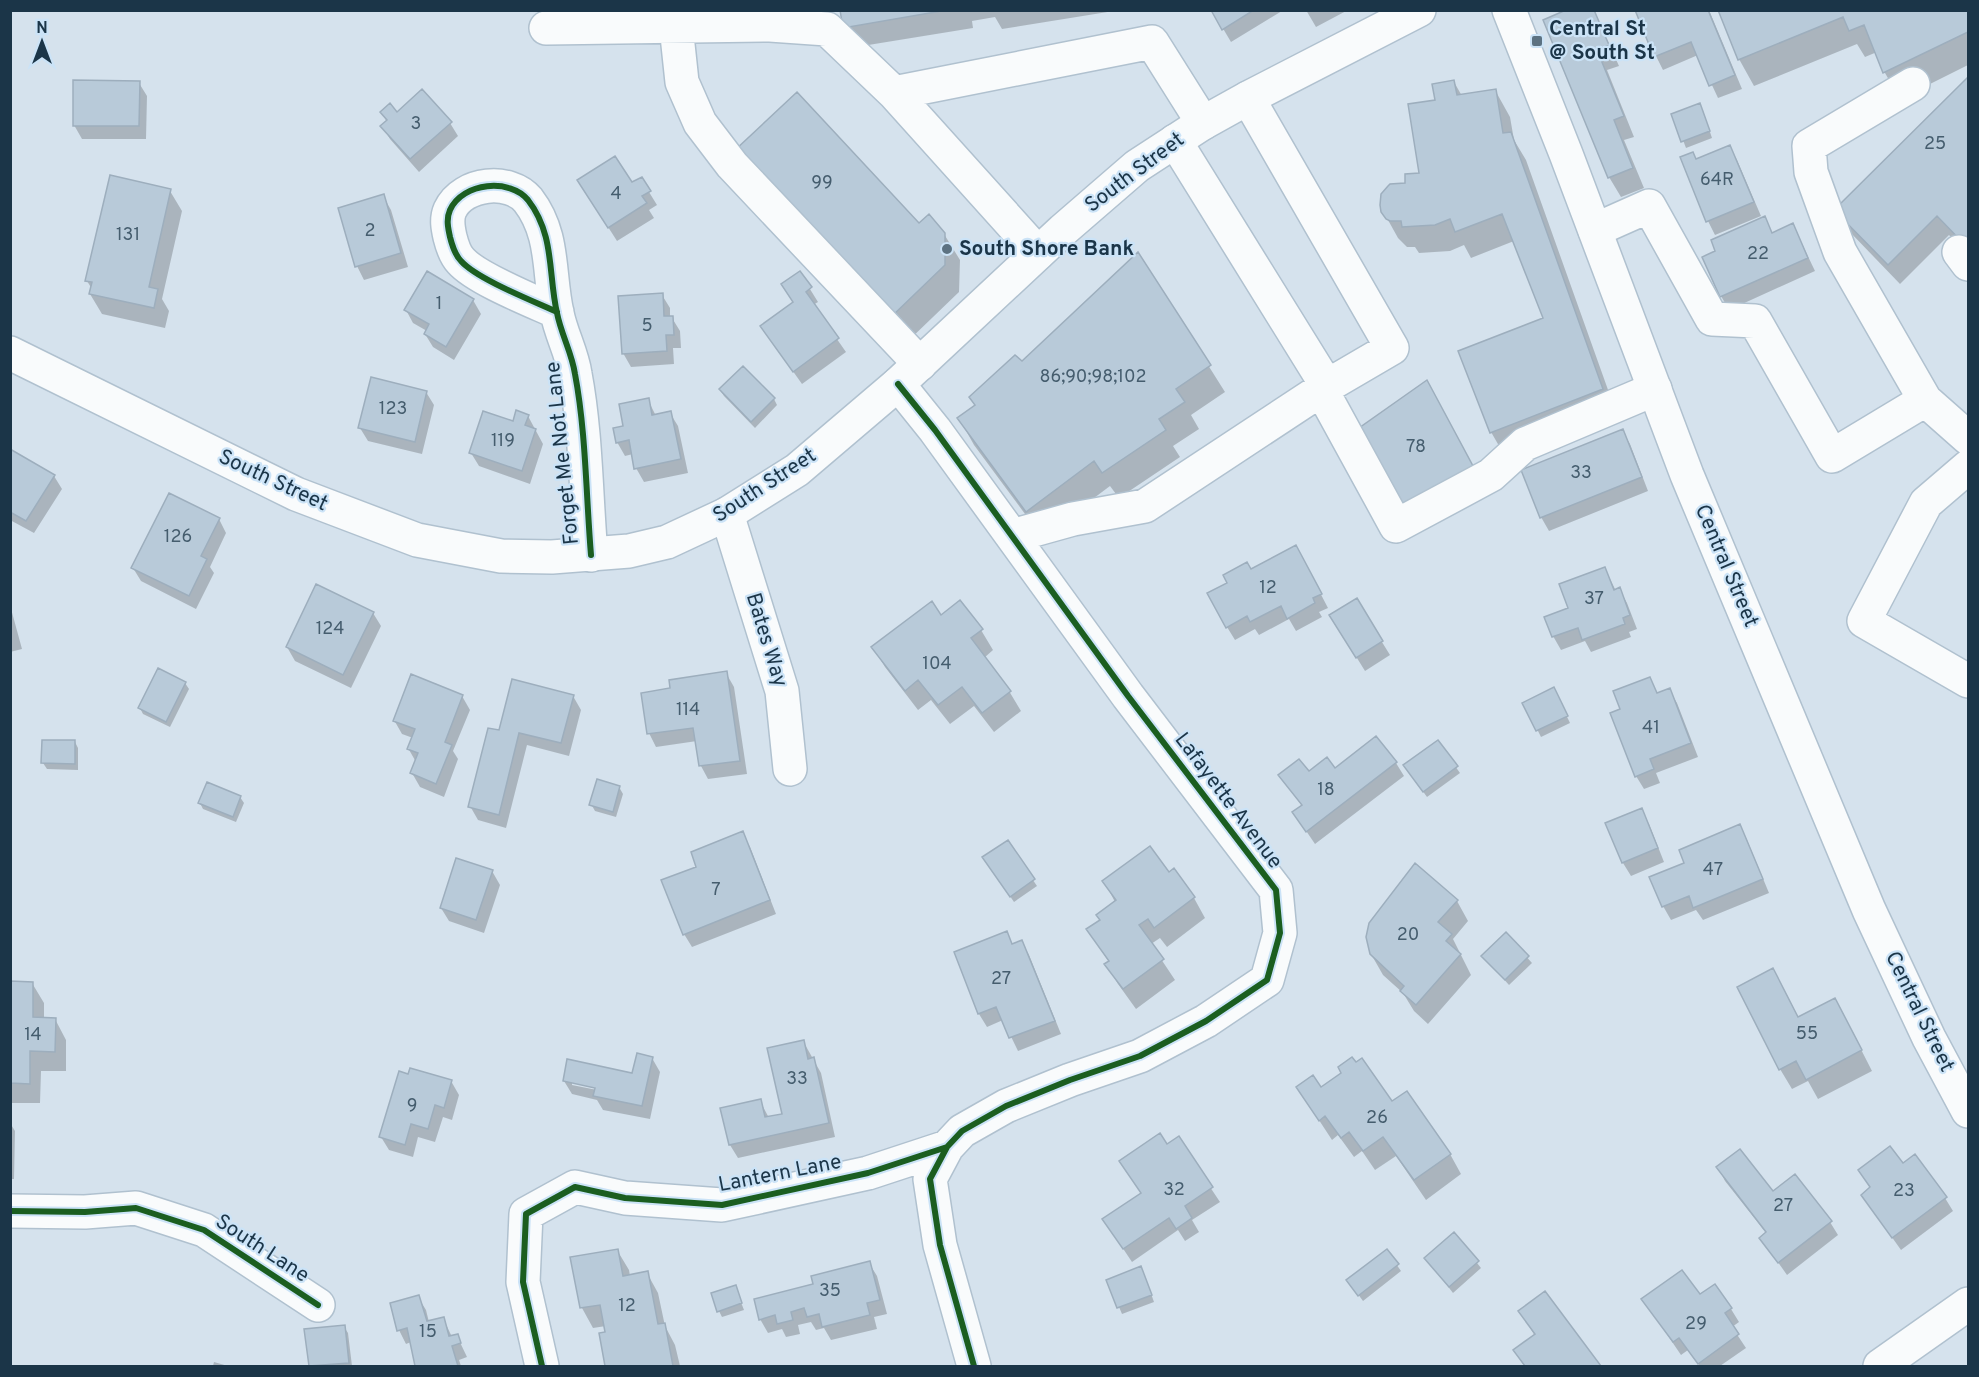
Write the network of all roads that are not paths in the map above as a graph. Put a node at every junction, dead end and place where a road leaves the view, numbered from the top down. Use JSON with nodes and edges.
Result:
{"nodes":[{"id":1,"x":1419,"y":10,"type":"edge"},
{"id":2,"x":1509,"y":10,"type":"edge"},
{"id":3,"x":676,"y":26,"type":"junction"},
{"id":4,"x":546,"y":28,"type":"dead end"},
{"id":5,"x":1913,"y":84,"type":"dead end"},
{"id":6,"x":894,"y":93,"type":"junction"},
{"id":7,"x":1248,"y":98,"type":"junction"},
{"id":8,"x":1203,"y":123,"type":"junction"},
{"id":9,"x":1175,"y":141,"type":"junction"},
{"id":10,"x":1594,"y":230,"type":"junction"},
{"id":11,"x":1038,"y":253,"type":"junction"},
{"id":12,"x":557,"y":312,"type":"dead end"},
{"id":13,"x":10,"y":353,"type":"edge"},
{"id":14,"x":909,"y":374,"type":"junction"},
{"id":15,"x":1324,"y":387,"type":"junction"},
{"id":16,"x":1655,"y":389,"type":"junction"},
{"id":17,"x":1925,"y":400,"type":"junction"},
{"id":18,"x":1968,"y":438,"type":"edge"},
{"id":19,"x":1968,"y":467,"type":"edge"},
{"id":20,"x":727,"y":514,"type":"junction"},
{"id":21,"x":1012,"y":536,"type":"junction"},
{"id":22,"x":591,"y":555,"type":"junction"},
{"id":23,"x":1968,"y":681,"type":"edge"},
{"id":24,"x":790,"y":769,"type":"dead end"},
{"id":25,"x":1968,"y":1111,"type":"edge"},
{"id":26,"x":947,"y":1147,"type":"junction"},
{"id":27,"x":10,"y":1211,"type":"edge"},
{"id":28,"x":1968,"y":1304,"type":"edge"},
{"id":29,"x":318,"y":1305,"type":"dead end"},
{"id":30,"x":542,"y":1366,"type":"edge"},
{"id":31,"x":974,"y":1366,"type":"edge"},
{"id":32,"x":1880,"y":1366,"type":"edge"}],
"edges":[{"from":1,"to":7,"type":"street","name":"South Street"},
{"from":2,"to":10,"type":"street","name":"Central Street"},
{"from":3,"to":4,"type":"street"},
{"from":3,"to":6,"type":"street"},
{"from":3,"to":14,"type":"street","name":"Lafayette Avenue"},
{"from":5,"to":17,"type":"street"},
{"from":6,"to":8,"type":"street"},
{"from":6,"to":11,"type":"street"},
{"from":7,"to":8,"type":"street","name":"South Street"},
{"from":7,"to":15,"type":"street"},
{"from":8,"to":9,"type":"street","name":"South Street"},
{"from":9,"to":11,"type":"street","name":"South Street"},
{"from":9,"to":15,"type":"street"},
{"from":10,"to":16,"type":"street","name":"Central Street"},
{"from":10,"to":17,"type":"street"},
{"from":11,"to":14,"type":"street","name":"South Street"},
{"from":12,"to":22,"type":"street","name":"Forget Me Not Lane"},
{"from":13,"to":22,"type":"street","name":"South Street"},
{"from":14,"to":20,"type":"street","name":"South Street"},
{"from":14,"to":21,"type":"street","name":"Lafayette Avenue"},
{"from":15,"to":16,"type":"street"},
{"from":15,"to":21,"type":"street"},
{"from":16,"to":25,"type":"street","name":"Central Street"},
{"from":17,"to":18,"type":"street"},
{"from":19,"to":23,"type":"street"},
{"from":20,"to":22,"type":"street","name":"South Street"},
{"from":20,"to":24,"type":"street","name":"Bates Way"},
{"from":21,"to":26,"type":"street","name":"Lafayette Avenue"},
{"from":26,"to":30,"type":"street","name":"Lantern Lane"},
{"from":26,"to":31,"type":"street","name":"Lafayette Avenue"},
{"from":27,"to":29,"type":"street","name":"South Lane"},
{"from":28,"to":32,"type":"street"}]}
